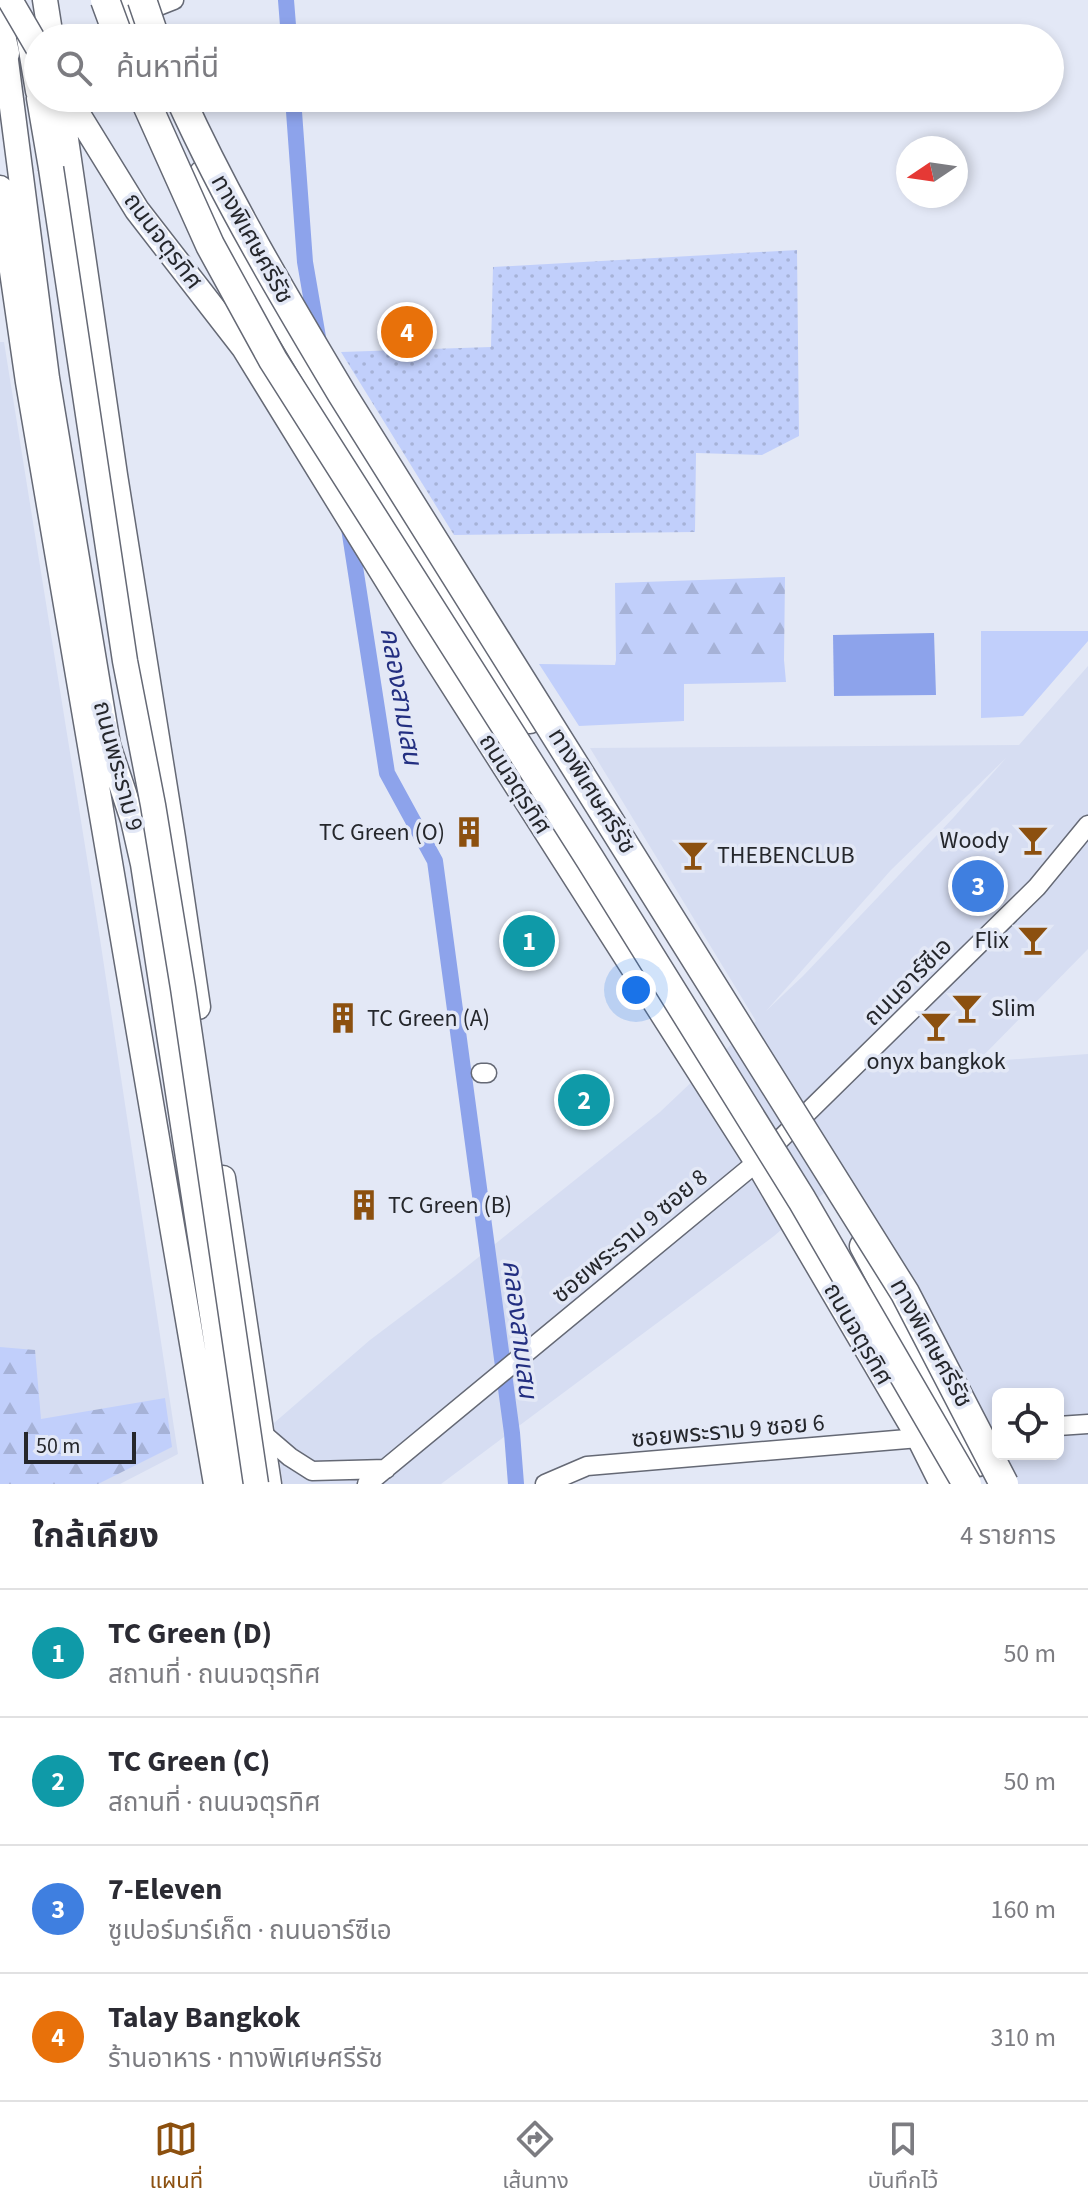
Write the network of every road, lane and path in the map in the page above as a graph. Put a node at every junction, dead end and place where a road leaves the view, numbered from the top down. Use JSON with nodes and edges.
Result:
{"nodes":[{"id":1,"x":0,"y":0,"type":"edge"},
{"id":2,"x":10,"y":0,"type":"edge"},
{"id":3,"x":22,"y":0,"type":"edge"},
{"id":4,"x":45,"y":0,"type":"edge"},
{"id":5,"x":105,"y":0,"type":"edge"},
{"id":6,"x":174,"y":0,"type":"edge"},
{"id":7,"x":129,"y":22,"type":"edge"},
{"id":8,"x":24,"y":24,"type":"edge"},
{"id":9,"x":26,"y":24,"type":"edge"},
{"id":10,"x":49,"y":24,"type":"edge"},
{"id":11,"x":2,"y":42,"type":"edge"},
{"id":12,"x":41,"y":112,"type":"edge"},
{"id":13,"x":65,"y":112,"type":"edge"},
{"id":14,"x":71,"y":112,"type":"edge"},
{"id":15,"x":138,"y":112,"type":"edge"},
{"id":16,"x":150,"y":112,"type":"edge"},
{"id":17,"x":174,"y":112,"type":"edge"},
{"id":18,"x":186,"y":112,"type":"edge"},
{"id":19,"x":0,"y":188,"type":"edge"},
{"id":20,"x":14,"y":282,"type":"junction"},
{"id":21,"x":244,"y":348,"type":"junction"},
{"id":22,"x":47,"y":378,"type":"junction"},
{"id":23,"x":110,"y":441,"type":"junction"},
{"id":24,"x":58,"y":445,"type":"junction"},
{"id":25,"x":115,"y":475,"type":"junction"},
{"id":26,"x":64,"y":483,"type":"junction"},
{"id":27,"x":108,"y":745,"type":"junction"},
{"id":28,"x":1088,"y":825,"type":"edge"},
{"id":29,"x":148,"y":1079,"type":"junction"},
{"id":30,"x":790,"y":1132,"type":"junction"},
{"id":31,"x":757,"y":1162,"type":"junction"},
{"id":32,"x":1088,"y":1424,"type":"edge"},
{"id":33,"x":1064,"y":1426,"type":"edge"},
{"id":34,"x":992,"y":1432,"type":"edge"},
{"id":35,"x":262,"y":1433,"type":"junction"},
{"id":36,"x":962,"y":1434,"type":"junction"},
{"id":37,"x":919,"y":1438,"type":"junction"},
{"id":38,"x":611,"y":1464,"type":"junction"},
{"id":39,"x":386,"y":1469,"type":"junction"},
{"id":40,"x":307,"y":1477,"type":"edge"},
{"id":41,"x":216,"y":1484,"type":"edge"},
{"id":42,"x":238,"y":1484,"type":"edge"},
{"id":43,"x":256,"y":1484,"type":"edge"},
{"id":44,"x":269,"y":1484,"type":"edge"},
{"id":45,"x":367,"y":1484,"type":"edge"},
{"id":46,"x":545,"y":1484,"type":"edge"},
{"id":47,"x":613,"y":1484,"type":"edge"},
{"id":48,"x":942,"y":1484,"type":"edge"},
{"id":49,"x":967,"y":1484,"type":"edge"},
{"id":50,"x":989,"y":1484,"type":"edge"},
{"id":51,"x":1004,"y":1484,"type":"edge"}],
"edges":[{"from":1,"to":11,"type":"main road","name":"ถนนพระราม 9"},
{"from":2,"to":8,"type":"main road","bridge":true},
{"from":3,"to":9,"type":"main road"},
{"from":4,"to":10,"type":"main road"},
{"from":5,"to":7,"type":"highway","bridge":true},
{"from":6,"to":7,"type":"street"},
{"from":11,"to":22,"type":"main road","name":"ถนนพระราม 9"},
{"from":12,"to":43,"type":"main road","name":"ถนนพระราม 9","bridge":true},
{"from":13,"to":23,"type":"main road","name":"ถนนพระราม 9"},
{"from":14,"to":21,"type":"main road","name":"ถนนจตุรทิศ"},
{"from":15,"to":21,"type":"main road"},
{"from":16,"to":49,"type":"highway","name":"ทางพิเศษศรีรัช","bridge":true},
{"from":17,"to":30,"type":"main road","name":"ถนนจตุรทิศ"},
{"from":18,"to":51,"type":"highway","name":"ทางพิเศษศรีรัช","bridge":true},
{"from":19,"to":20,"type":"main road","name":"ถนนพระราม 9"},
{"from":20,"to":22,"type":"main road"},
{"from":20,"to":29,"type":"main road","name":"ถนนพระราม 9"},
{"from":21,"to":31,"type":"main road","name":"ถนนจตุรทิศ"},
{"from":22,"to":24,"type":"main road","name":"ถนนพระราม 9"},
{"from":23,"to":24,"type":"main road"},
{"from":23,"to":25,"type":"main road","name":"ถนนพระราม 9"},
{"from":24,"to":26,"type":"main road","name":"ถนนพระราม 9"},
{"from":25,"to":26,"type":"main road"},
{"from":25,"to":35,"type":"main road","name":"ถนนพระราม 9"},
{"from":26,"to":27,"type":"main road","name":"ถนนพระราม 9"},
{"from":27,"to":29,"type":"main road"},
{"from":27,"to":42,"type":"main road","name":"ถนนพระราม 9"},
{"from":28,"to":30,"type":"street","name":"ถนนอาร์ซีเอ"},
{"from":29,"to":41,"type":"main road","name":"ถนนพระราม 9"},
{"from":30,"to":31,"type":"street","name":"ถนนอาร์ซีเอ"},
{"from":30,"to":36,"type":"main road","name":"ถนนจตุรทิศ"},
{"from":31,"to":37,"type":"main road","name":"ถนนจตุรทิศ"},
{"from":31,"to":39,"type":"street","name":"ซอยพระราม 9 ซอย 8"},
{"from":32,"to":33,"type":"street"},
{"from":34,"to":36,"type":"street"},
{"from":35,"to":40,"type":"street"},
{"from":35,"to":44,"type":"main road","name":"ถนนพระราม 9"},
{"from":36,"to":50,"type":"main road","name":"ถนนจตุรทิศ"},
{"from":37,"to":38,"type":"street","name":"ซอยพระราม 9 ซอย 6"},
{"from":37,"to":48,"type":"main road","name":"ถนนจตุรทิศ"},
{"from":38,"to":46,"type":"street","name":"ซอยพระราม 9 ซอย 6"},
{"from":38,"to":47,"type":"street"},
{"from":39,"to":40,"type":"street"},
{"from":39,"to":45,"type":"street","name":"ซอยพระราม 9 ซอย 8"}]}
